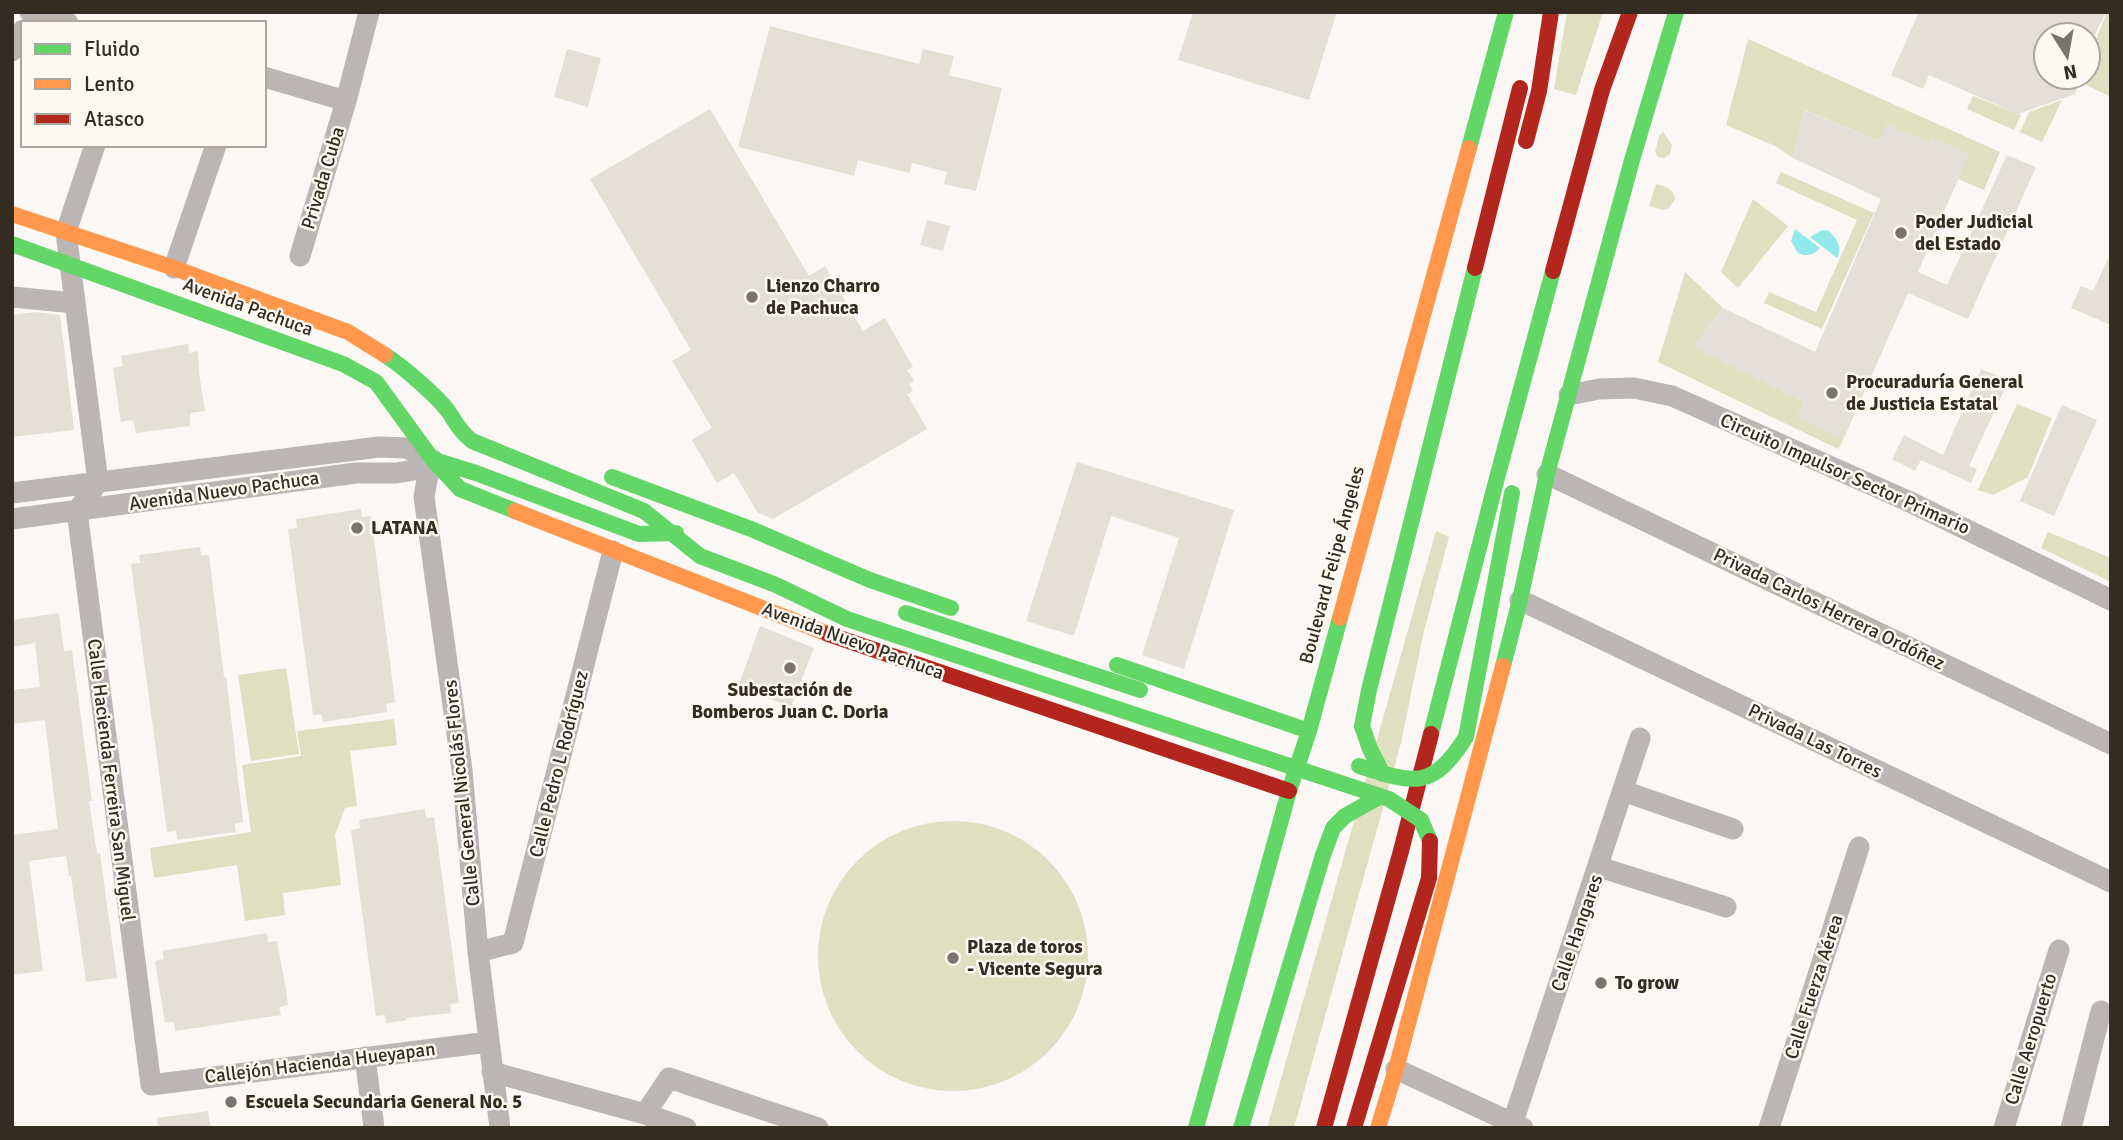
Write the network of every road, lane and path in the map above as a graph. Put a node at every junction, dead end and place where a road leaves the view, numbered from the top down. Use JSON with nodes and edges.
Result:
{"nodes":[{"id":1,"x":30,"y":12,"type":"edge"},
{"id":2,"x":369,"y":12,"type":"edge"},
{"id":3,"x":1506,"y":12,"type":"edge"},
{"id":4,"x":1549,"y":12,"type":"edge"},
{"id":5,"x":1630,"y":12,"type":"edge"},
{"id":6,"x":1644,"y":12,"type":"edge"},
{"id":7,"x":1676,"y":12,"type":"edge"},
{"id":8,"x":61,"y":21,"type":"edge"},
{"id":9,"x":21,"y":34,"type":"edge"},
{"id":10,"x":1638,"y":37,"type":"dead end"},
{"id":11,"x":12,"y":51,"type":"edge"},
{"id":12,"x":1530,"y":51,"type":"dead end"},
{"id":13,"x":266,"y":78,"type":"edge"},
{"id":14,"x":1522,"y":82,"type":"dead end"},
{"id":15,"x":346,"y":101,"type":"junction"},
{"id":16,"x":94,"y":147,"type":"edge"},
{"id":17,"x":215,"y":147,"type":"edge"},
{"id":18,"x":1521,"y":158,"type":"dead end"},
{"id":19,"x":12,"y":214,"type":"edge"},
{"id":20,"x":66,"y":232,"type":"junction"},
{"id":21,"x":12,"y":244,"type":"edge"},
{"id":22,"x":300,"y":256,"type":"dead end"},
{"id":23,"x":70,"y":265,"type":"junction"},
{"id":24,"x":174,"y":268,"type":"junction"},
{"id":25,"x":12,"y":298,"type":"edge"},
{"id":26,"x":75,"y":303,"type":"junction"},
{"id":27,"x":1476,"y":331,"type":"dead end"},
{"id":28,"x":1569,"y":395,"type":"junction"},
{"id":29,"x":447,"y":410,"type":"junction"},
{"id":30,"x":471,"y":420,"type":"dead end"},
{"id":31,"x":433,"y":460,"type":"junction"},
{"id":32,"x":595,"y":471,"type":"dead end"},
{"id":33,"x":1547,"y":474,"type":"junction"},
{"id":34,"x":1516,"y":480,"type":"dead end"},
{"id":35,"x":98,"y":482,"type":"junction"},
{"id":36,"x":12,"y":493,"type":"edge"},
{"id":37,"x":77,"y":510,"type":"junction"},
{"id":38,"x":12,"y":519,"type":"edge"},
{"id":39,"x":671,"y":533,"type":"junction"},
{"id":40,"x":696,"y":533,"type":"dead end"},
{"id":41,"x":613,"y":551,"type":"junction"},
{"id":42,"x":1520,"y":600,"type":"junction"},
{"id":43,"x":2111,"y":600,"type":"edge"},
{"id":44,"x":900,"y":611,"type":"dead end"},
{"id":45,"x":968,"y":614,"type":"dead end"},
{"id":46,"x":1102,"y":660,"type":"dead end"},
{"id":47,"x":1152,"y":694,"type":"dead end"},
{"id":48,"x":1267,"y":729,"type":"junction"},
{"id":49,"x":1309,"y":731,"type":"junction"},
{"id":50,"x":1640,"y":738,"type":"dead end"},
{"id":51,"x":1293,"y":743,"type":"dead end"},
{"id":52,"x":2111,"y":744,"type":"edge"},
{"id":53,"x":1319,"y":752,"type":"dead end"},
{"id":54,"x":1345,"y":760,"type":"dead end"},
{"id":55,"x":1383,"y":774,"type":"junction"},
{"id":56,"x":1248,"y":776,"type":"junction"},
{"id":57,"x":1289,"y":790,"type":"junction"},
{"id":58,"x":1623,"y":791,"type":"junction"},
{"id":59,"x":1379,"y":797,"type":"junction"},
{"id":60,"x":1733,"y":829,"type":"dead end"},
{"id":61,"x":1858,"y":847,"type":"dead end"},
{"id":62,"x":1599,"y":867,"type":"junction"},
{"id":63,"x":2111,"y":882,"type":"edge"},
{"id":64,"x":1726,"y":907,"type":"dead end"},
{"id":65,"x":2059,"y":950,"type":"dead end"},
{"id":66,"x":478,"y":951,"type":"junction"},
{"id":67,"x":2101,"y":1011,"type":"dead end"},
{"id":68,"x":488,"y":1042,"type":"junction"},
{"id":69,"x":365,"y":1057,"type":"junction"},
{"id":70,"x":1396,"y":1069,"type":"junction"},
{"id":71,"x":492,"y":1072,"type":"junction"},
{"id":72,"x":151,"y":1086,"type":"joint"},
{"id":73,"x":645,"y":1114,"type":"junction"},
{"id":74,"x":1516,"y":1126,"type":"edge"},
{"id":75,"x":374,"y":1128,"type":"edge"},
{"id":76,"x":500,"y":1128,"type":"edge"},
{"id":77,"x":686,"y":1128,"type":"edge"},
{"id":78,"x":818,"y":1128,"type":"edge"},
{"id":79,"x":1196,"y":1128,"type":"edge"},
{"id":80,"x":1241,"y":1128,"type":"edge"},
{"id":81,"x":1254,"y":1128,"type":"edge"},
{"id":82,"x":1324,"y":1128,"type":"edge"},
{"id":83,"x":1354,"y":1128,"type":"edge"},
{"id":84,"x":1378,"y":1128,"type":"edge"},
{"id":85,"x":1769,"y":1128,"type":"edge"},
{"id":86,"x":2004,"y":1128,"type":"edge"},
{"id":87,"x":2071,"y":1128,"type":"edge"}],
"edges":[{"from":1,"to":8,"type":"street"},
{"from":2,"to":15,"type":"street","name":"Privada Cuba"},
{"from":3,"to":49,"type":"main road","name":"Boulevard Felipe Ángeles"},
{"from":4,"to":12,"type":"main road"},
{"from":4,"to":18,"type":"main road"},
{"from":5,"to":82,"type":"main road"},
{"from":6,"to":10,"type":"main road"},
{"from":7,"to":28,"type":"main road"},
{"from":9,"to":11,"type":"street"},
{"from":13,"to":15,"type":"street"},
{"from":14,"to":55,"type":"main road","bridge":true},
{"from":15,"to":22,"type":"street","name":"Privada Cuba"},
{"from":16,"to":20,"type":"street"},
{"from":17,"to":24,"type":"street"},
{"from":19,"to":20,"type":"main road","name":"Avenida Pachuca"},
{"from":20,"to":23,"type":"street"},
{"from":20,"to":24,"type":"main road","name":"Avenida Pachuca"},
{"from":21,"to":23,"type":"main road","name":"Avenida Pachuca"},
{"from":23,"to":26,"type":"street"},
{"from":23,"to":31,"type":"main road","name":"Avenida Pachuca"},
{"from":24,"to":29,"type":"main road","name":"Avenida Pachuca"},
{"from":25,"to":26,"type":"street"},
{"from":26,"to":35,"type":"street"},
{"from":27,"to":81,"type":"main road"},
{"from":28,"to":33,"type":"main road"},
{"from":28,"to":43,"type":"street","name":"Circuito Impulsor Sector Primario"},
{"from":29,"to":30,"type":"main road"},
{"from":29,"to":31,"type":"main road"},
{"from":29,"to":39,"type":"main road"},
{"from":31,"to":35,"type":"street","name":"Avenida Nuevo Pachuca"},
{"from":31,"to":37,"type":"street","name":"Avenida Nuevo Pachuca"},
{"from":31,"to":39,"type":"main road"},
{"from":31,"to":41,"type":"main road","name":"Avenida Nuevo Pachuca"},
{"from":31,"to":66,"type":"street","name":"Calle General Nicolás Flores"},
{"from":32,"to":45,"type":"main road"},
{"from":33,"to":42,"type":"main road"},
{"from":33,"to":52,"type":"street","name":"Privada Carlos Herrera Ordóñez"},
{"from":34,"to":55,"type":"main road","bridge":true},
{"from":35,"to":36,"type":"street","name":"Avenida Nuevo Pachuca"},
{"from":35,"to":37,"type":"street"},
{"from":37,"to":38,"type":"street","name":"Avenida Nuevo Pachuca"},
{"from":37,"to":72,"type":"street","name":"Calle Hacienda Ferreira San Miguel"},
{"from":39,"to":40,"type":"main road"},
{"from":39,"to":59,"type":"main road","bridge":true},
{"from":41,"to":56,"type":"main road","name":"Avenida Nuevo Pachuca"},
{"from":41,"to":66,"type":"street","name":"Calle Pedro L Rodríguez"},
{"from":42,"to":63,"type":"street","name":"Privada Las Torres"},
{"from":42,"to":70,"type":"main road"},
{"from":44,"to":47,"type":"main road"},
{"from":46,"to":48,"type":"main road"},
{"from":48,"to":49,"type":"main road"},
{"from":48,"to":56,"type":"main road"},
{"from":49,"to":57,"type":"main road","name":"Boulevard Felipe Ángeles"},
{"from":50,"to":58,"type":"street","name":"Calle Hangares"},
{"from":51,"to":53,"type":"main road"},
{"from":54,"to":55,"type":"main road","bridge":true},
{"from":56,"to":57,"type":"main road","name":"Avenida Nuevo Pachuca"},
{"from":57,"to":79,"type":"main road","name":"Boulevard Felipe Ángeles"},
{"from":58,"to":60,"type":"street"},
{"from":58,"to":62,"type":"street","name":"Calle Hangares"},
{"from":59,"to":80,"type":"main road","bridge":true},
{"from":59,"to":83,"type":"main road","bridge":true},
{"from":61,"to":85,"type":"street","name":"Calle Fuerza Aérea"},
{"from":62,"to":64,"type":"street"},
{"from":62,"to":74,"type":"street","name":"Calle Hangares"},
{"from":65,"to":86,"type":"street","name":"Calle Aeropuerto"},
{"from":66,"to":68,"type":"street","name":"Calle General Nicolás Flores"},
{"from":67,"to":87,"type":"street"},
{"from":68,"to":69,"type":"street","name":"Callejón Hacienda Hueyapan"},
{"from":68,"to":71,"type":"street","name":"Calle General Nicolás Flores"},
{"from":69,"to":72,"type":"street","name":"Callejón Hacienda Hueyapan"},
{"from":69,"to":75,"type":"street"},
{"from":70,"to":74,"type":"street"},
{"from":70,"to":84,"type":"main road"},
{"from":71,"to":73,"type":"street"},
{"from":71,"to":76,"type":"street","name":"Calle General Nicolás Flores"},
{"from":73,"to":77,"type":"street"},
{"from":73,"to":78,"type":"street"}]}
